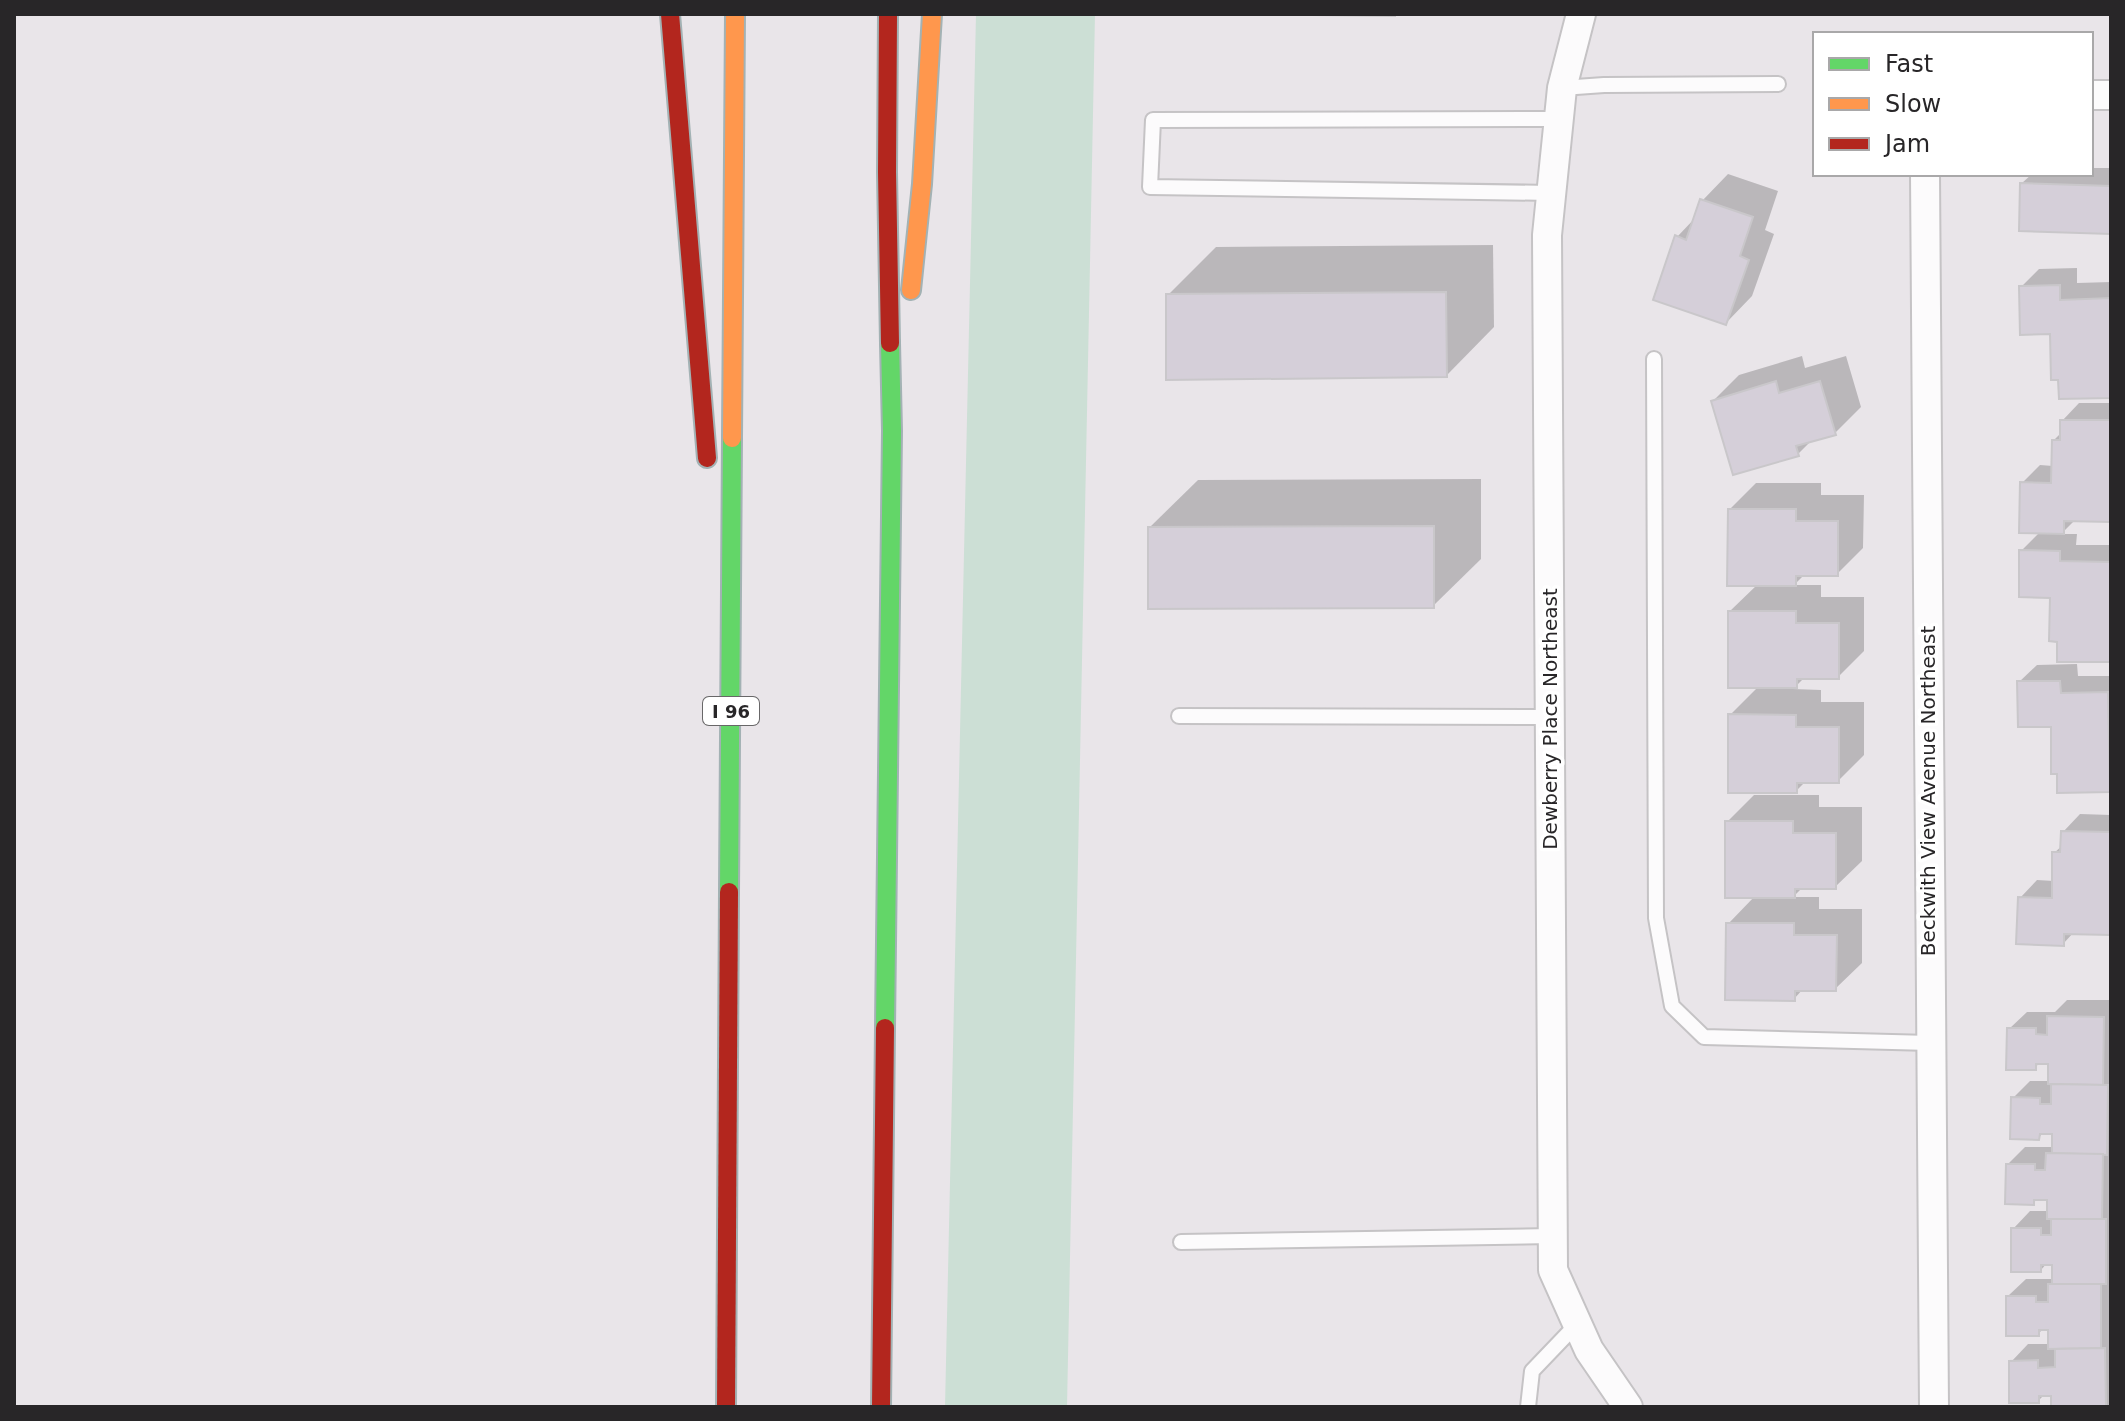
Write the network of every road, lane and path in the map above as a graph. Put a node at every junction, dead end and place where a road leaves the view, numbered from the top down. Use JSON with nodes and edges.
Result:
{"nodes":[{"id":1,"x":670,"y":14,"type":"edge"},
{"id":2,"x":735,"y":14,"type":"edge"},
{"id":3,"x":888,"y":14,"type":"edge"},
{"id":4,"x":932,"y":14,"type":"edge"},
{"id":5,"x":1581,"y":14,"type":"edge"},
{"id":6,"x":1778,"y":84,"type":"dead end"},
{"id":7,"x":1562,"y":88,"type":"junction"},
{"id":8,"x":1558,"y":119,"type":"junction"},
{"id":9,"x":1925,"y":176,"type":"edge"},
{"id":10,"x":1551,"y":193,"type":"junction"},
{"id":11,"x":1654,"y":359,"type":"dead end"},
{"id":12,"x":892,"y":431,"type":"junction"},
{"id":13,"x":708,"y":476,"type":"dead end"},
{"id":14,"x":712,"y":523,"type":"dead end"},
{"id":15,"x":1179,"y":716,"type":"dead end"},
{"id":16,"x":1550,"y":717,"type":"junction"},
{"id":17,"x":731,"y":746,"type":"junction"},
{"id":18,"x":1930,"y":1043,"type":"junction"},
{"id":19,"x":1553,"y":1236,"type":"junction"},
{"id":20,"x":1181,"y":1242,"type":"dead end"},
{"id":21,"x":1577,"y":1324,"type":"junction"},
{"id":22,"x":726,"y":1407,"type":"edge"},
{"id":23,"x":881,"y":1407,"type":"edge"},
{"id":24,"x":1528,"y":1407,"type":"edge"},
{"id":25,"x":1628,"y":1407,"type":"edge"},
{"id":26,"x":1934,"y":1407,"type":"edge"}],
"edges":[{"from":1,"to":13,"type":"highway"},
{"from":2,"to":17,"type":"highway","number":"I 96"},
{"from":3,"to":12,"type":"highway"},
{"from":4,"to":12,"type":"highway"},
{"from":5,"to":7,"type":"street","name":"Dewberry Place Northeast"},
{"from":6,"to":7,"type":"lane"},
{"from":7,"to":8,"type":"street","name":"Dewberry Place Northeast"},
{"from":8,"to":10,"type":"street","name":"Dewberry Place Northeast"},
{"from":8,"to":10,"type":"lane"},
{"from":9,"to":18,"type":"street","name":"Beckwith View Avenue Northeast"},
{"from":10,"to":16,"type":"street","name":"Dewberry Place Northeast"},
{"from":11,"to":18,"type":"lane"},
{"from":12,"to":23,"type":"highway"},
{"from":14,"to":17,"type":"highway"},
{"from":15,"to":16,"type":"lane"},
{"from":16,"to":19,"type":"street","name":"Dewberry Place Northeast"},
{"from":17,"to":22,"type":"highway","number":"I 96"},
{"from":18,"to":26,"type":"street","name":"Beckwith View Avenue Northeast"},
{"from":19,"to":20,"type":"lane"},
{"from":19,"to":21,"type":"street","name":"Dewberry Place Northeast"},
{"from":21,"to":24,"type":"lane"},
{"from":21,"to":25,"type":"street","name":"Dewberry Place Northeast"}]}
